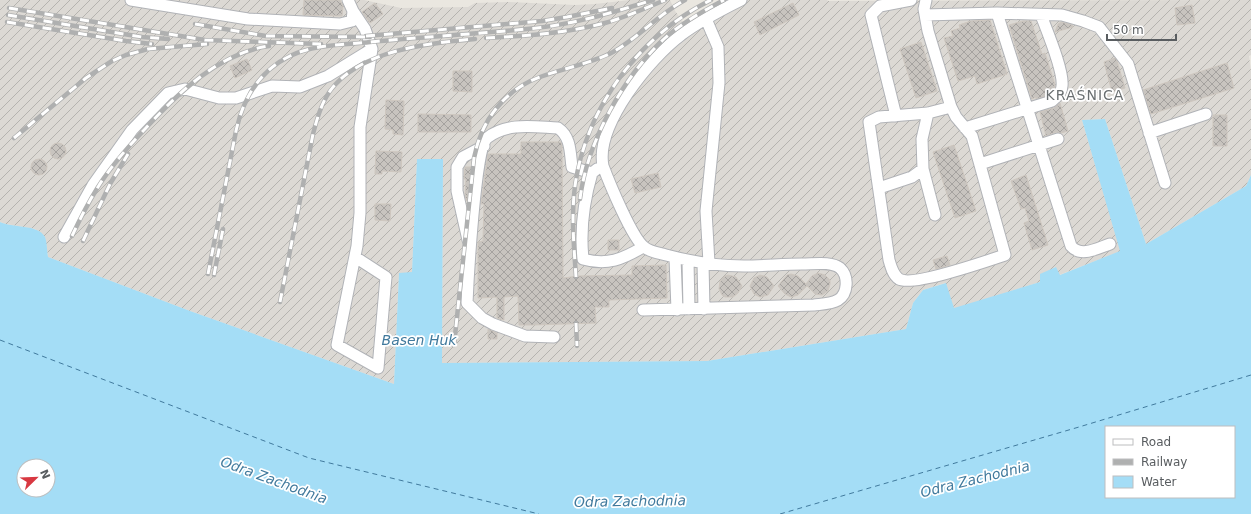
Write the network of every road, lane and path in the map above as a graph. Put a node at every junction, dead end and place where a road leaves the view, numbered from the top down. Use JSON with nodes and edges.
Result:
{"nodes":[{"id":1,"x":131,"y":0,"type":"edge"},
{"id":2,"x":348,"y":0,"type":"edge"},
{"id":3,"x":741,"y":0,"type":"edge"},
{"id":4,"x":911,"y":0,"type":"edge"},
{"id":5,"x":926,"y":0,"type":"edge"},
{"id":6,"x":353,"y":11,"type":"junction"},
{"id":7,"x":997,"y":13,"type":"junction"},
{"id":8,"x":1041,"y":14,"type":"junction"},
{"id":9,"x":925,"y":15,"type":"junction"},
{"id":10,"x":706,"y":18,"type":"junction"},
{"id":11,"x":372,"y":49,"type":"junction"},
{"id":12,"x":951,"y":107,"type":"junction"},
{"id":13,"x":1027,"y":109,"type":"junction"},
{"id":14,"x":928,"y":113,"type":"junction"},
{"id":15,"x":1206,"y":114,"type":"dead end"},
{"id":16,"x":896,"y":116,"type":"junction"},
{"id":17,"x":966,"y":128,"type":"junction"},
{"id":18,"x":1149,"y":133,"type":"junction"},
{"id":19,"x":1058,"y":139,"type":"dead end"},
{"id":20,"x":484,"y":146,"type":"junction"},
{"id":21,"x":1039,"y":146,"type":"junction"},
{"id":22,"x":980,"y":164,"type":"junction"},
{"id":23,"x":603,"y":166,"type":"junction"},
{"id":24,"x":923,"y":169,"type":"junction"},
{"id":25,"x":592,"y":173,"type":"junction"},
{"id":26,"x":1165,"y":183,"type":"dead end"},
{"id":27,"x":879,"y":188,"type":"junction"},
{"id":28,"x":935,"y":215,"type":"dead end"},
{"id":29,"x":64,"y":237,"type":"dead end"},
{"id":30,"x":1110,"y":244,"type":"dead end"},
{"id":31,"x":643,"y":247,"type":"junction"},
{"id":32,"x":470,"y":248,"type":"junction"},
{"id":33,"x":355,"y":257,"type":"junction"},
{"id":34,"x":675,"y":258,"type":"junction"},
{"id":35,"x":688,"y":261,"type":"junction"},
{"id":36,"x":706,"y":263,"type":"junction"},
{"id":37,"x":689,"y":309,"type":"junction"},
{"id":38,"x":704,"y":309,"type":"junction"},
{"id":39,"x":643,"y":310,"type":"dead end"},
{"id":40,"x":677,"y":310,"type":"junction"},
{"id":41,"x":554,"y":337,"type":"dead end"}],
"edges":[{"from":1,"to":6,"type":"lane"},
{"from":2,"to":6,"type":"lane"},
{"from":3,"to":10,"type":"lane"},
{"from":4,"to":16,"type":"lane"},
{"from":5,"to":9,"type":"lane"},
{"from":6,"to":11,"type":"lane"},
{"from":7,"to":8,"type":"lane"},
{"from":7,"to":9,"type":"lane"},
{"from":7,"to":13,"type":"lane"},
{"from":8,"to":13,"type":"lane"},
{"from":8,"to":18,"type":"lane"},
{"from":9,"to":12,"type":"lane"},
{"from":10,"to":23,"type":"lane"},
{"from":10,"to":36,"type":"lane"},
{"from":11,"to":29,"type":"lane"},
{"from":11,"to":33,"type":"lane"},
{"from":12,"to":14,"type":"lane"},
{"from":12,"to":17,"type":"lane"},
{"from":13,"to":17,"type":"lane"},
{"from":13,"to":21,"type":"lane"},
{"from":14,"to":16,"type":"lane"},
{"from":14,"to":24,"type":"lane"},
{"from":15,"to":18,"type":"lane"},
{"from":16,"to":27,"type":"lane"},
{"from":17,"to":22,"type":"lane"},
{"from":18,"to":26,"type":"lane"},
{"from":19,"to":21,"type":"lane"},
{"from":20,"to":25,"type":"lane"},
{"from":20,"to":32,"type":"lane"},
{"from":20,"to":32,"type":"lane"},
{"from":21,"to":22,"type":"lane"},
{"from":21,"to":30,"type":"lane"},
{"from":22,"to":27,"type":"lane"},
{"from":23,"to":25,"type":"lane"},
{"from":23,"to":31,"type":"lane"},
{"from":24,"to":27,"type":"lane"},
{"from":24,"to":28,"type":"lane"},
{"from":25,"to":31,"type":"lane"},
{"from":31,"to":34,"type":"lane"},
{"from":32,"to":41,"type":"lane"},
{"from":33,"to":33,"type":"lane"},
{"from":34,"to":35,"type":"lane"},
{"from":34,"to":40,"type":"lane"},
{"from":35,"to":36,"type":"lane"},
{"from":35,"to":37,"type":"lane"},
{"from":36,"to":38,"type":"lane"},
{"from":36,"to":38,"type":"lane"},
{"from":37,"to":38,"type":"lane"},
{"from":37,"to":40,"type":"lane"},
{"from":39,"to":40,"type":"lane"}]}
